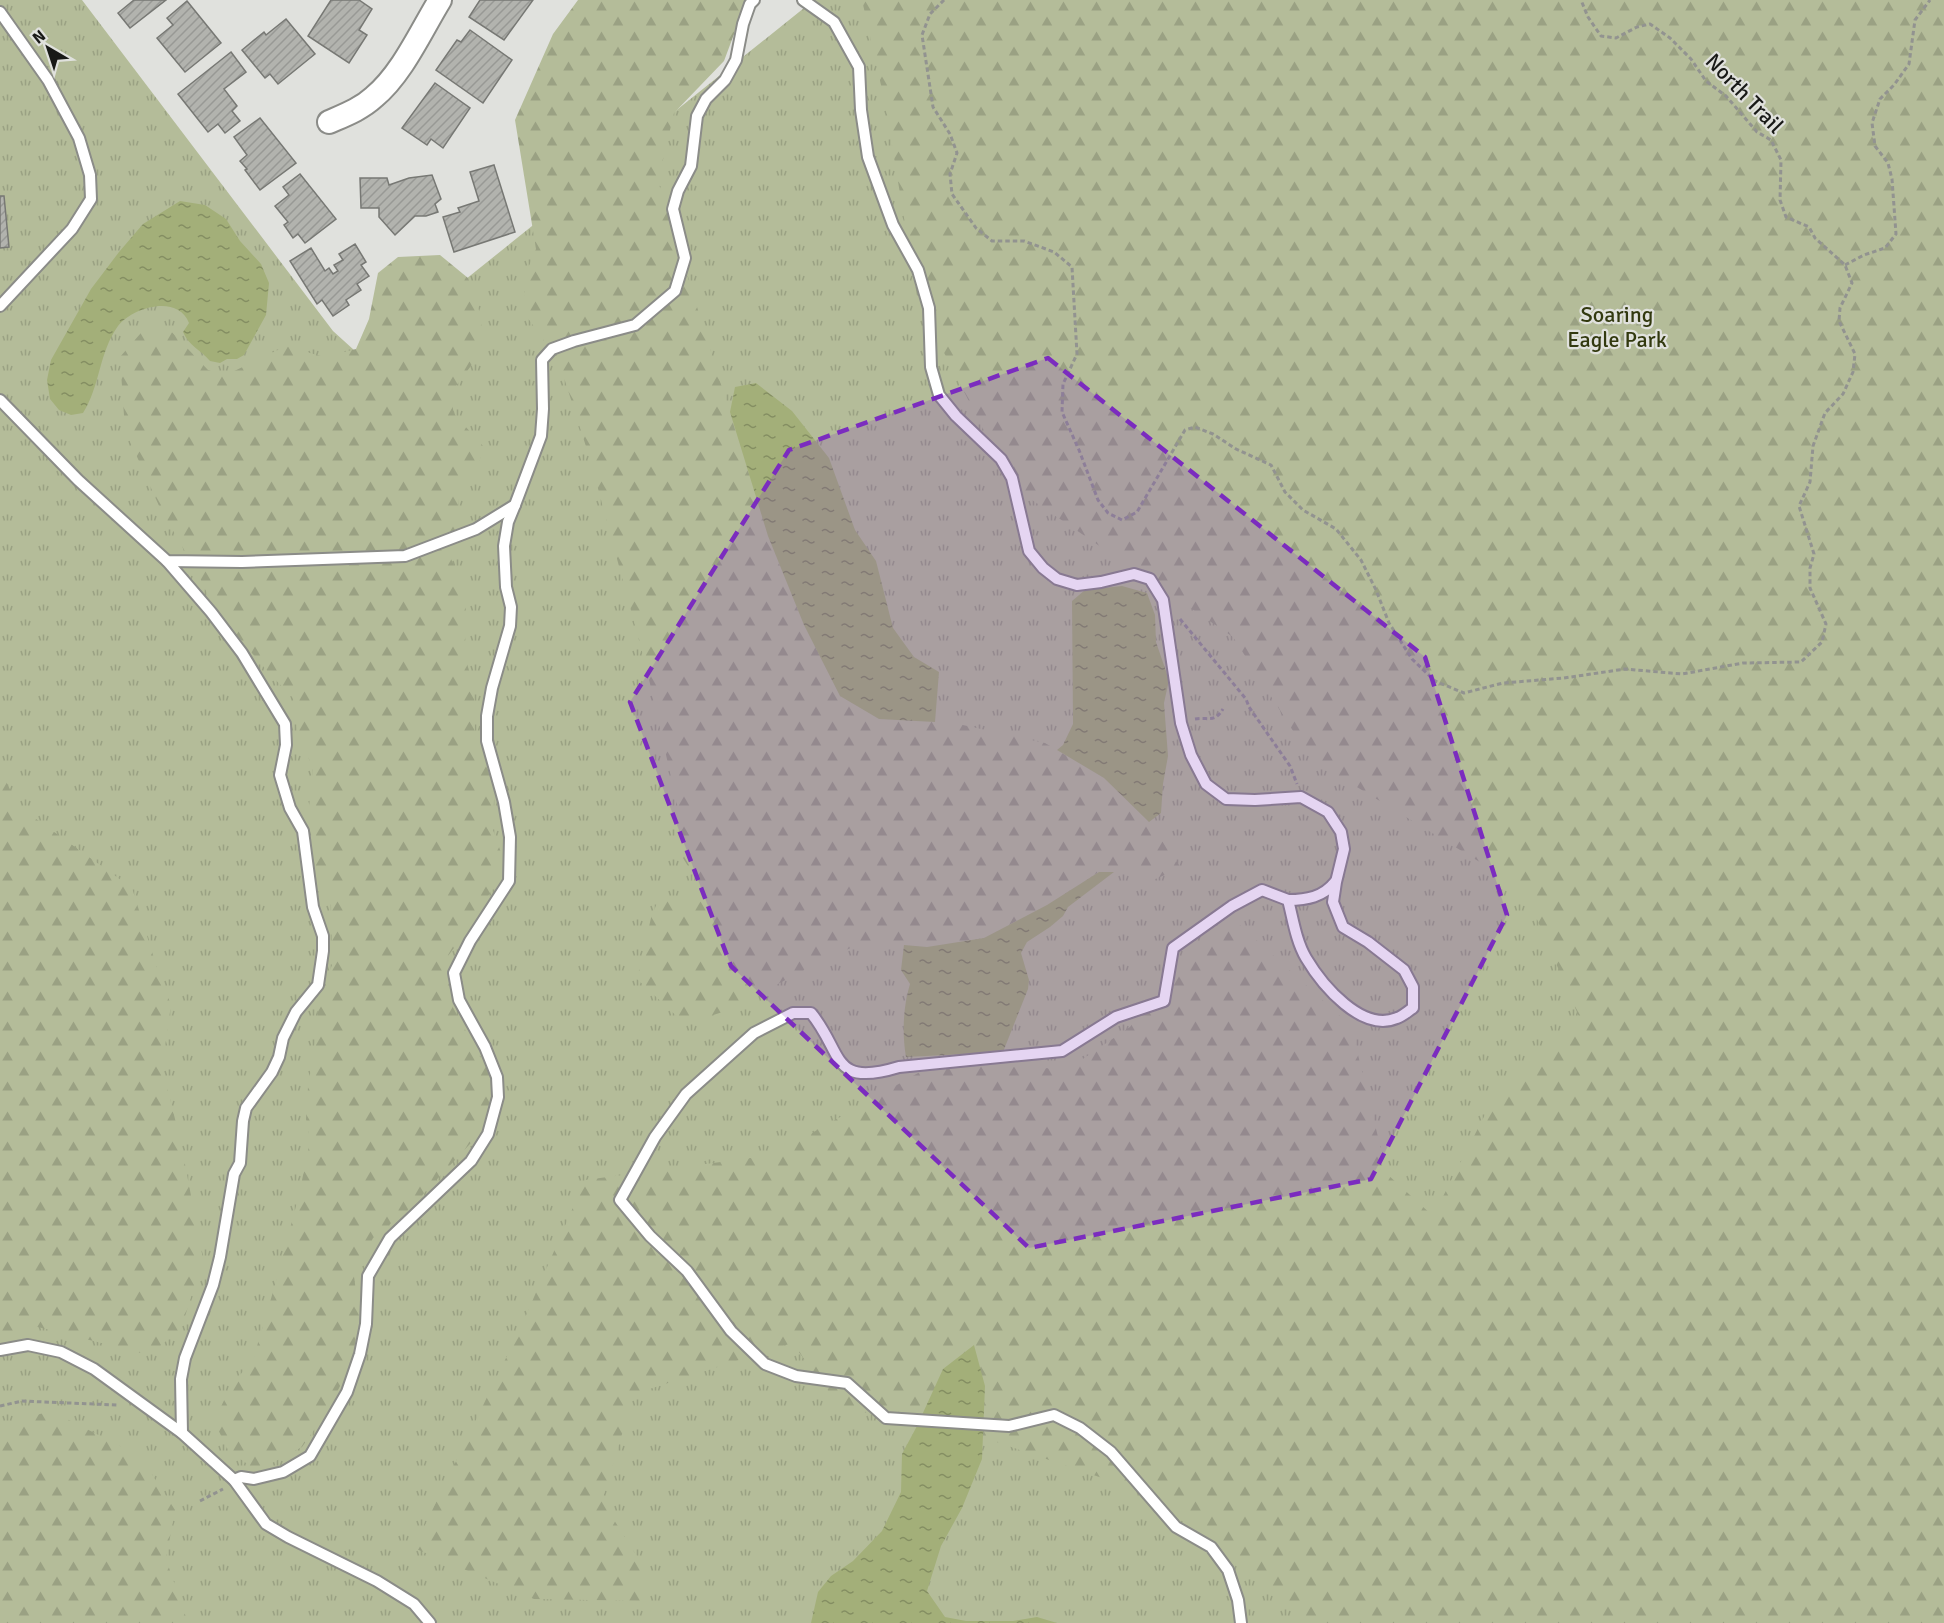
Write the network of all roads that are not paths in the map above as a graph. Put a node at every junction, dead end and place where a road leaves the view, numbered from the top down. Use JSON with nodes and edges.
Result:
{"nodes":[{"id":1,"x":440,"y":0,"type":"edge"},
{"id":2,"x":754,"y":0,"type":"edge"},
{"id":3,"x":802,"y":0,"type":"edge"},
{"id":4,"x":0,"y":12,"type":"edge"},
{"id":5,"x":329,"y":122,"type":"dead end"},
{"id":6,"x":0,"y":306,"type":"edge"},
{"id":7,"x":0,"y":400,"type":"edge"},
{"id":8,"x":515,"y":505,"type":"junction"},
{"id":9,"x":167,"y":561,"type":"junction"},
{"id":10,"x":1336,"y":882,"type":"junction"},
{"id":11,"x":1288,"y":900,"type":"junction"},
{"id":12,"x":0,"y":1350,"type":"edge"},
{"id":13,"x":182,"y":1433,"type":"junction"},
{"id":14,"x":234,"y":1480,"type":"junction"},
{"id":15,"x":430,"y":1623,"type":"edge"},
{"id":16,"x":1241,"y":1623,"type":"edge"}],
"edges":[{"from":1,"to":5,"type":"street"},
{"from":2,"to":8,"type":"lane"},
{"from":3,"to":10,"type":"lane"},
{"from":4,"to":6,"type":"lane"},
{"from":7,"to":9,"type":"lane"},
{"from":8,"to":9,"type":"lane"},
{"from":8,"to":14,"type":"lane"},
{"from":9,"to":13,"type":"lane"},
{"from":10,"to":11,"type":"lane"},
{"from":10,"to":11,"type":"lane"},
{"from":11,"to":16,"type":"lane"},
{"from":12,"to":13,"type":"lane"},
{"from":13,"to":14,"type":"lane"},
{"from":14,"to":15,"type":"lane"}]}
